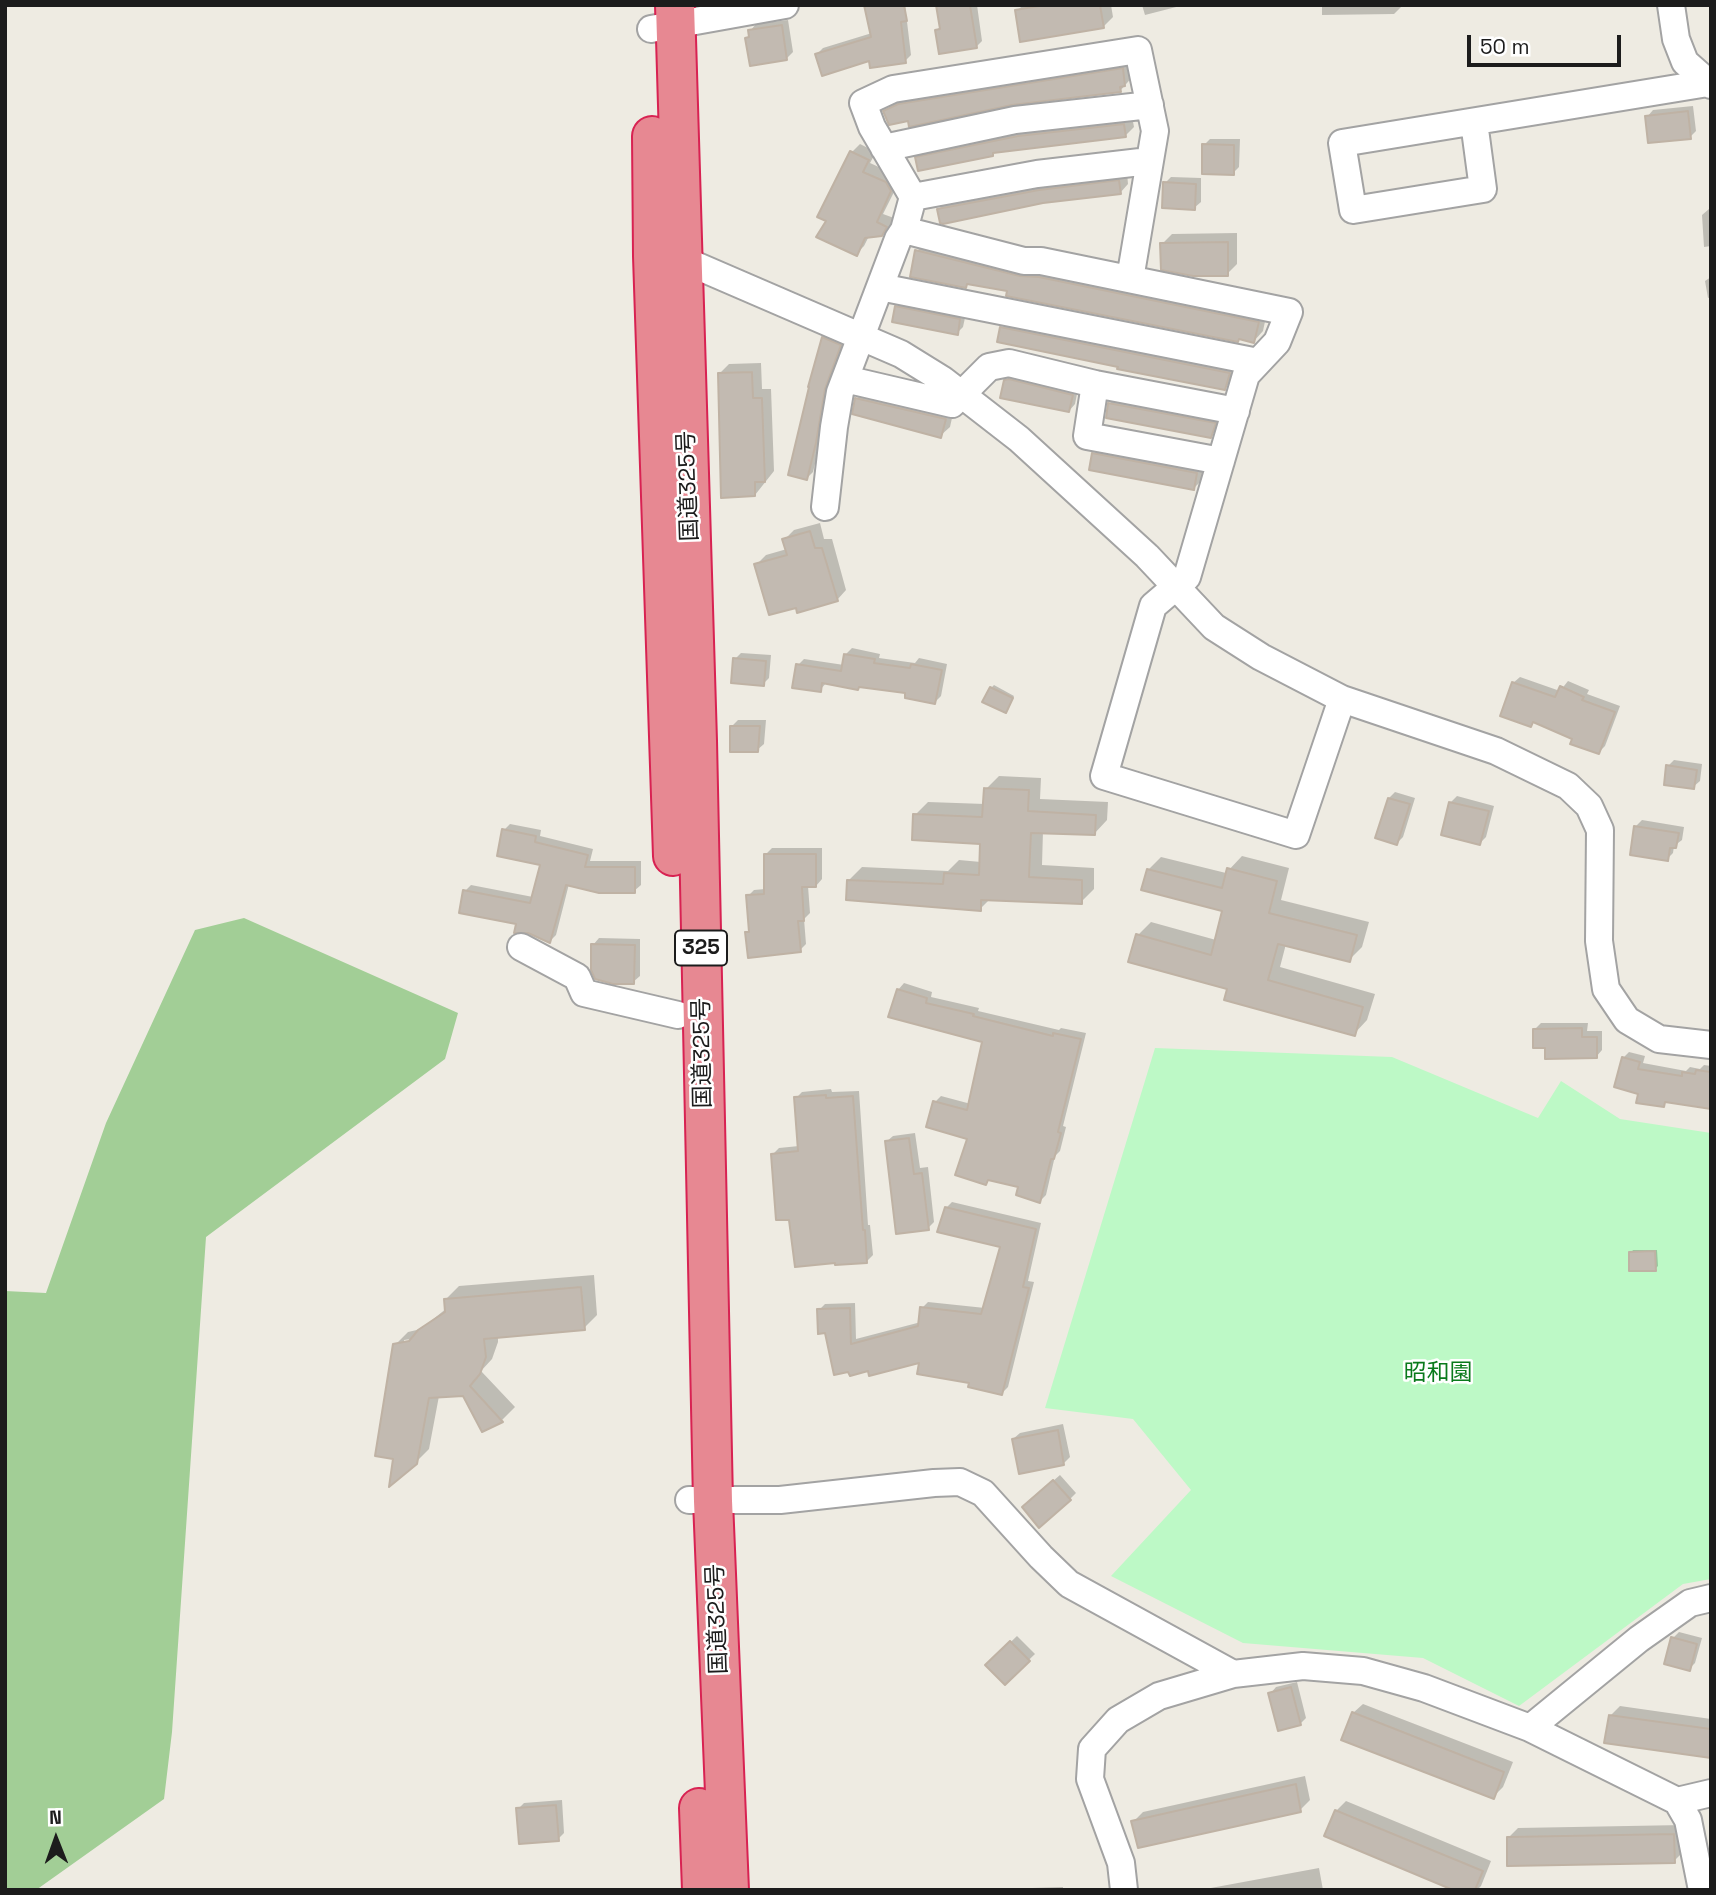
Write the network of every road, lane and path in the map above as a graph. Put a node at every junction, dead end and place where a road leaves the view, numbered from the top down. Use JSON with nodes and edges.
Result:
{"nodes":[{"id":1,"x":785,"y":5,"type":"edge"},
{"id":2,"x":1671,"y":5,"type":"edge"},
{"id":3,"x":663,"y":16,"type":"edge"},
{"id":4,"x":1709,"y":84,"type":"edge"},
{"id":5,"x":1150,"y":105,"type":"junction"},
{"id":6,"x":1474,"y":122,"type":"junction"},
{"id":7,"x":884,"y":148,"type":"junction"},
{"id":8,"x":1149,"y":161,"type":"junction"},
{"id":9,"x":913,"y":197,"type":"junction"},
{"id":10,"x":904,"y":230,"type":"junction"},
{"id":11,"x":667,"y":257,"type":"junction"},
{"id":12,"x":1130,"y":279,"type":"junction"},
{"id":13,"x":880,"y":286,"type":"junction"},
{"id":14,"x":861,"y":337,"type":"junction"},
{"id":15,"x":1258,"y":362,"type":"junction"},
{"id":16,"x":845,"y":379,"type":"junction"},
{"id":17,"x":1095,"y":384,"type":"junction"},
{"id":18,"x":961,"y":393,"type":"junction"},
{"id":19,"x":1236,"y":411,"type":"junction"},
{"id":20,"x":1221,"y":461,"type":"junction"},
{"id":21,"x":825,"y":507,"type":"dead end"},
{"id":22,"x":1175,"y":586,"type":"junction"},
{"id":23,"x":1342,"y":699,"type":"junction"},
{"id":24,"x":521,"y":947,"type":"dead end"},
{"id":25,"x":678,"y":1015,"type":"junction"},
{"id":26,"x":1711,"y":1045,"type":"edge"},
{"id":27,"x":701,"y":1500,"type":"junction"},
{"id":28,"x":1711,"y":1598,"type":"edge"},
{"id":29,"x":1233,"y":1674,"type":"junction"},
{"id":30,"x":1530,"y":1728,"type":"junction"},
{"id":31,"x":1711,"y":1793,"type":"edge"},
{"id":32,"x":1677,"y":1801,"type":"junction"},
{"id":33,"x":702,"y":1890,"type":"edge"},
{"id":34,"x":729,"y":1890,"type":"edge"},
{"id":35,"x":1124,"y":1890,"type":"edge"},
{"id":36,"x":1702,"y":1890,"type":"edge"}],
"edges":[{"from":1,"to":3,"type":"street"},
{"from":2,"to":4,"type":"street"},
{"from":3,"to":11,"type":"highway","name":"国道325号","number":"325"},
{"from":4,"to":6,"type":"street"},
{"from":5,"to":7,"type":"street"},
{"from":5,"to":7,"type":"street"},
{"from":5,"to":8,"type":"street"},
{"from":6,"to":6,"type":"street"},
{"from":7,"to":9,"type":"street"},
{"from":8,"to":9,"type":"street"},
{"from":8,"to":12,"type":"street"},
{"from":9,"to":10,"type":"street"},
{"from":10,"to":12,"type":"street"},
{"from":10,"to":13,"type":"street"},
{"from":11,"to":14,"type":"street"},
{"from":11,"to":25,"type":"highway","name":"国道325号","number":"325"},
{"from":11,"to":27,"type":"highway","name":"国道325号","number":"325"},
{"from":12,"to":15,"type":"street"},
{"from":13,"to":14,"type":"street"},
{"from":13,"to":15,"type":"street"},
{"from":14,"to":16,"type":"street"},
{"from":14,"to":18,"type":"street"},
{"from":15,"to":19,"type":"street"},
{"from":16,"to":18,"type":"street"},
{"from":16,"to":21,"type":"street"},
{"from":17,"to":18,"type":"street"},
{"from":17,"to":19,"type":"street"},
{"from":17,"to":20,"type":"street"},
{"from":18,"to":22,"type":"street"},
{"from":19,"to":20,"type":"street"},
{"from":20,"to":22,"type":"street"},
{"from":22,"to":23,"type":"street"},
{"from":22,"to":23,"type":"street"},
{"from":23,"to":26,"type":"street"},
{"from":24,"to":25,"type":"street"},
{"from":25,"to":27,"type":"highway","name":"国道325号","number":"325"},
{"from":27,"to":29,"type":"street"},
{"from":27,"to":33,"type":"highway","name":"国道325号","number":"325"},
{"from":27,"to":34,"type":"highway","name":"国道325号","number":"325"},
{"from":28,"to":30,"type":"street"},
{"from":29,"to":30,"type":"street"},
{"from":29,"to":35,"type":"street"},
{"from":30,"to":32,"type":"street"},
{"from":31,"to":32,"type":"street"},
{"from":32,"to":36,"type":"street"}]}
